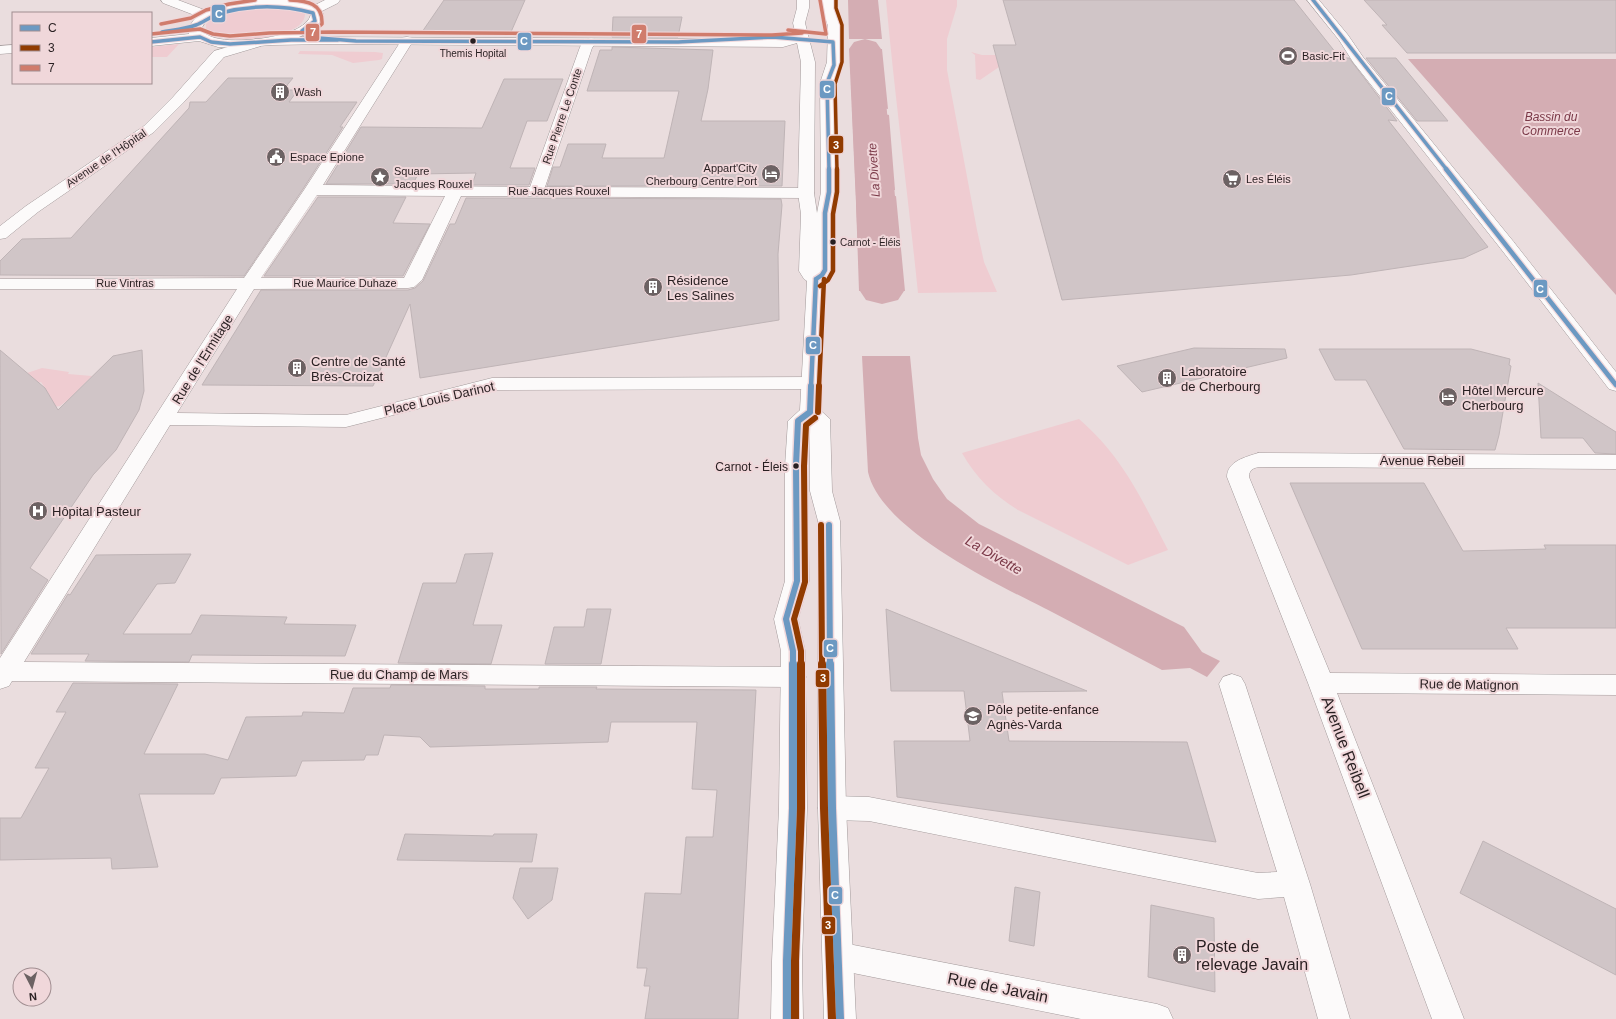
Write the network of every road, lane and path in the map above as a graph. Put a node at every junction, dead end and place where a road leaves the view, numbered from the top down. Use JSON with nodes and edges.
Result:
{"nodes":[{"id":1,"x":167,"y":0,"type":"edge"},
{"id":2,"x":334,"y":0,"type":"edge"},
{"id":3,"x":803,"y":0,"type":"edge"},
{"id":4,"x":828,"y":0,"type":"edge"},
{"id":5,"x":1313,"y":0,"type":"edge"},
{"id":6,"x":288,"y":1,"type":"edge"},
{"id":7,"x":315,"y":10,"type":"junction"},
{"id":8,"x":206,"y":15,"type":"junction"},
{"id":9,"x":302,"y":31,"type":"junction"},
{"id":10,"x":152,"y":33,"type":"edge"},
{"id":11,"x":12,"y":39,"type":"edge"},
{"id":12,"x":0,"y":40,"type":"edge"},
{"id":13,"x":206,"y":40,"type":"junction"},
{"id":14,"x":332,"y":40,"type":"junction"},
{"id":15,"x":799,"y":40,"type":"junction"},
{"id":16,"x":269,"y":41,"type":"junction"},
{"id":17,"x":406,"y":41,"type":"junction"},
{"id":18,"x":152,"y":42,"type":"edge"},
{"id":19,"x":590,"y":42,"type":"junction"},
{"id":20,"x":833,"y":42,"type":"junction"},
{"id":21,"x":12,"y":49,"type":"edge"},
{"id":22,"x":0,"y":50,"type":"edge"},
{"id":23,"x":312,"y":190,"type":"junction"},
{"id":24,"x":454,"y":191,"type":"junction"},
{"id":25,"x":536,"y":191,"type":"junction"},
{"id":26,"x":806,"y":193,"type":"junction"},
{"id":27,"x":0,"y":234,"type":"edge"},
{"id":28,"x":816,"y":279,"type":"junction"},
{"id":29,"x":249,"y":283,"type":"junction"},
{"id":30,"x":0,"y":284,"type":"edge"},
{"id":31,"x":811,"y":383,"type":"junction"},
{"id":32,"x":1616,"y":385,"type":"edge"},
{"id":33,"x":810,"y":412,"type":"junction"},
{"id":34,"x":164,"y":419,"type":"junction"},
{"id":35,"x":1616,"y":462,"type":"edge"},
{"id":36,"x":1238,"y":477,"type":"joint"},
{"id":37,"x":2,"y":675,"type":"edge"},
{"id":38,"x":793,"y":677,"type":"junction"},
{"id":39,"x":1321,"y":683,"type":"junction"},
{"id":40,"x":1232,"y":684,"type":"dead end"},
{"id":41,"x":1616,"y":685,"type":"edge"},
{"id":42,"x":832,"y":808,"type":"junction"},
{"id":43,"x":1295,"y":884,"type":"junction"},
{"id":44,"x":838,"y":956,"type":"junction"},
{"id":45,"x":786,"y":1019,"type":"edge"},
{"id":46,"x":840,"y":1019,"type":"edge"},
{"id":47,"x":1157,"y":1019,"type":"edge"},
{"id":48,"x":1334,"y":1019,"type":"edge"},
{"id":49,"x":1448,"y":1019,"type":"edge"}],
"edges":[{"from":1,"to":8,"type":"street"},
{"from":2,"to":7,"type":"street"},
{"from":3,"to":15,"type":"street"},
{"from":4,"to":20,"type":"street"},
{"from":5,"to":32,"type":"street"},
{"from":6,"to":7,"type":"street"},
{"from":6,"to":8,"type":"street"},
{"from":7,"to":9,"type":"street"},
{"from":8,"to":13,"type":"street","name":"Avenue de l'Hôpital"},
{"from":9,"to":14,"type":"street"},
{"from":9,"to":16,"type":"street"},
{"from":10,"to":13,"type":"street"},
{"from":11,"to":12,"type":"street"},
{"from":13,"to":16,"type":"street"},
{"from":13,"to":18,"type":"street"},
{"from":13,"to":27,"type":"street","name":"Avenue de l'Hôpital"},
{"from":14,"to":16,"type":"street"},
{"from":14,"to":17,"type":"street"},
{"from":15,"to":19,"type":"street"},
{"from":15,"to":20,"type":"street"},
{"from":15,"to":26,"type":"street"},
{"from":17,"to":19,"type":"street"},
{"from":17,"to":23,"type":"street","name":"Rue de l'Ermitage"},
{"from":19,"to":25,"type":"street","name":"Rue Pierre Le Conte"},
{"from":20,"to":28,"type":"street"},
{"from":21,"to":22,"type":"street"},
{"from":23,"to":24,"type":"street","name":"Rue Jacques Rouxel"},
{"from":23,"to":29,"type":"street","name":"Rue de l'Ermitage"},
{"from":24,"to":25,"type":"street","name":"Rue Jacques Rouxel"},
{"from":24,"to":29,"type":"street","name":"Rue Maurice Duhaze"},
{"from":25,"to":26,"type":"street","name":"Rue Jacques Rouxel"},
{"from":26,"to":28,"type":"street"},
{"from":28,"to":31,"type":"street"},
{"from":29,"to":30,"type":"street","name":"Rue Vintras"},
{"from":29,"to":34,"type":"street","name":"Rue de l'Ermitage"},
{"from":31,"to":33,"type":"street"},
{"from":31,"to":34,"type":"street","name":"Place Louis Darinot"},
{"from":33,"to":38,"type":"street"},
{"from":33,"to":42,"type":"street"},
{"from":34,"to":37,"type":"street","name":"Rue de l'Ermitage"},
{"from":35,"to":36,"type":"street","name":"Avenue Rebeil"},
{"from":36,"to":39,"type":"street","name":"Avenue Reibell"},
{"from":37,"to":38,"type":"street","name":"Rue du Champ de Mars"},
{"from":38,"to":45,"type":"street"},
{"from":39,"to":41,"type":"street","name":"Rue de Matignon"},
{"from":39,"to":49,"type":"street","name":"Avenue Reibell"},
{"from":40,"to":43,"type":"street"},
{"from":42,"to":43,"type":"street"},
{"from":42,"to":44,"type":"street"},
{"from":43,"to":48,"type":"street"},
{"from":44,"to":46,"type":"street"},
{"from":44,"to":47,"type":"street","name":"Rue de Javain"}]}
